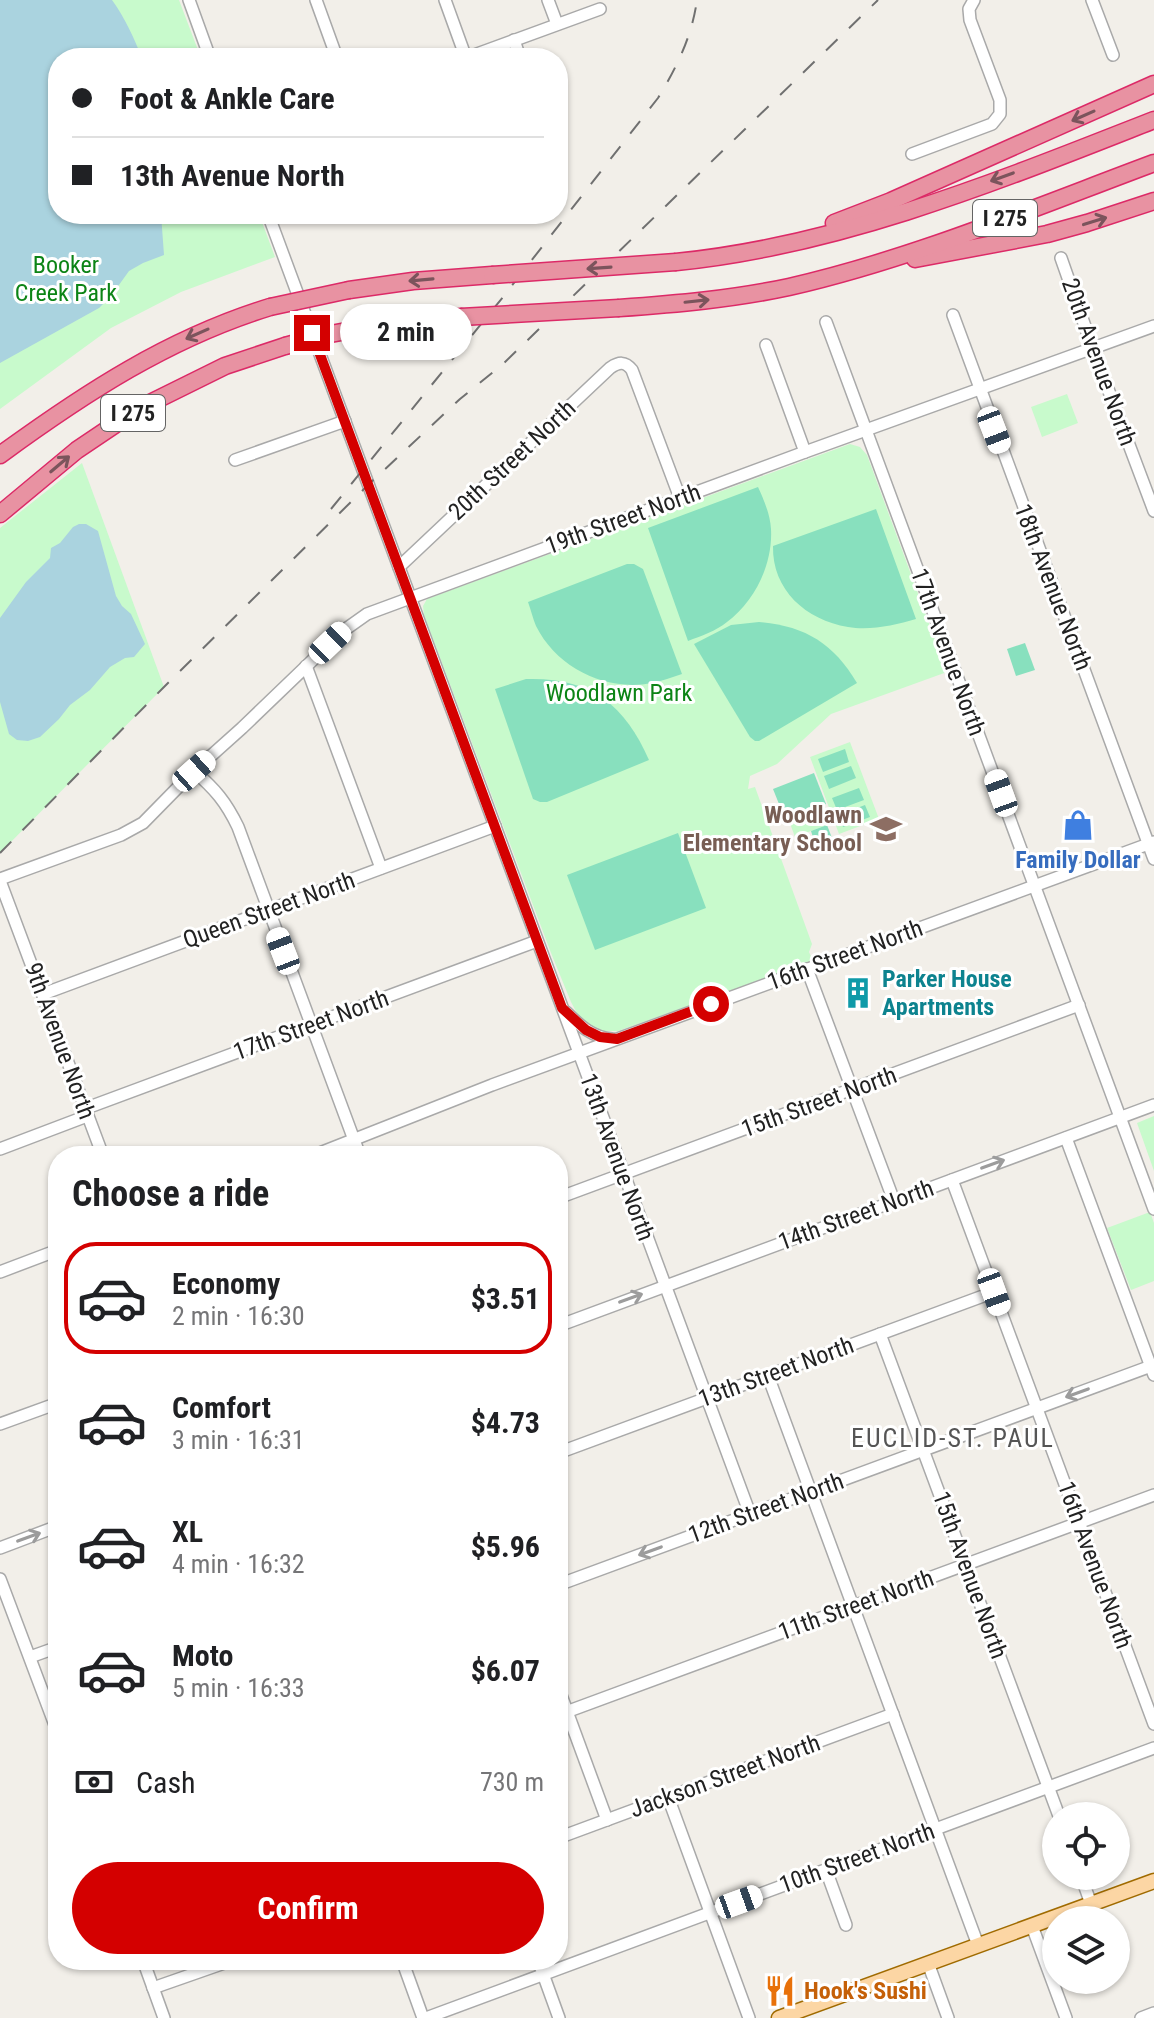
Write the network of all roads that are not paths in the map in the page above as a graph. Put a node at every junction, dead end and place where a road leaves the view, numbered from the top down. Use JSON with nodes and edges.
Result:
{"nodes":[{"id":1,"x":189,"y":0,"type":"edge"},
{"id":2,"x":316,"y":0,"type":"edge"},
{"id":3,"x":445,"y":0,"type":"edge"},
{"id":4,"x":548,"y":0,"type":"edge"},
{"id":5,"x":1092,"y":0,"type":"edge"},
{"id":6,"x":971,"y":5,"type":"edge"},
{"id":7,"x":600,"y":9,"type":"dead end"},
{"id":8,"x":557,"y":24,"type":"junction"},
{"id":9,"x":514,"y":40,"type":"junction"},
{"id":10,"x":206,"y":48,"type":"edge"},
{"id":11,"x":333,"y":48,"type":"edge"},
{"id":12,"x":462,"y":48,"type":"edge"},
{"id":13,"x":493,"y":48,"type":"edge"},
{"id":14,"x":517,"y":48,"type":"edge"},
{"id":15,"x":1113,"y":55,"type":"dead end"},
{"id":16,"x":1154,"y":84,"type":"edge"},
{"id":17,"x":1154,"y":120,"type":"edge"},
{"id":18,"x":912,"y":154,"type":"dead end"},
{"id":19,"x":1154,"y":163,"type":"edge"},
{"id":20,"x":1154,"y":201,"type":"edge"},
{"id":21,"x":272,"y":224,"type":"edge"},
{"id":22,"x":1061,"y":258,"type":"dead end"},
{"id":23,"x":714,"y":259,"type":"junction"},
{"id":24,"x":854,"y":269,"type":"junction"},
{"id":25,"x":953,"y":315,"type":"dead end"},
{"id":26,"x":826,"y":322,"type":"dead end"},
{"id":27,"x":1154,"y":326,"type":"edge"},
{"id":28,"x":766,"y":345,"type":"dead end"},
{"id":29,"x":1093,"y":349,"type":"junction"},
{"id":30,"x":979,"y":389,"type":"junction"},
{"id":31,"x":345,"y":421,"type":"junction"},
{"id":32,"x":866,"y":430,"type":"junction"},
{"id":33,"x":805,"y":452,"type":"junction"},
{"id":34,"x":0,"y":455,"type":"edge"},
{"id":35,"x":235,"y":460,"type":"dead end"},
{"id":36,"x":680,"y":498,"type":"junction"},
{"id":37,"x":1154,"y":511,"type":"edge"},
{"id":38,"x":0,"y":514,"type":"edge"},
{"id":39,"x":399,"y":567,"type":"junction"},
{"id":40,"x":410,"y":598,"type":"junction"},
{"id":41,"x":306,"y":666,"type":"junction"},
{"id":42,"x":194,"y":771,"type":"junction"},
{"id":43,"x":495,"y":826,"type":"junction"},
{"id":44,"x":1151,"y":843,"type":"edge"},
{"id":45,"x":1154,"y":859,"type":"edge"},
{"id":46,"x":381,"y":868,"type":"junction"},
{"id":47,"x":0,"y":880,"type":"edge"},
{"id":48,"x":1035,"y":885,"type":"junction"},
{"id":49,"x":268,"y":910,"type":"junction"},
{"id":50,"x":537,"y":941,"type":"junction"},
{"id":51,"x":807,"y":969,"type":"junction"},
{"id":52,"x":43,"y":994,"type":"junction"},
{"id":53,"x":1079,"y":1005,"type":"junction"},
{"id":54,"x":562,"y":1008,"type":"junction"},
{"id":55,"x":311,"y":1025,"type":"junction"},
{"id":56,"x":617,"y":1039,"type":"junction"},
{"id":57,"x":579,"y":1053,"type":"junction"},
{"id":58,"x":852,"y":1089,"type":"junction"},
{"id":59,"x":1154,"y":1105,"type":"edge"},
{"id":60,"x":86,"y":1112,"type":"junction"},
{"id":61,"x":1121,"y":1117,"type":"junction"},
{"id":62,"x":1066,"y":1138,"type":"junction"},
{"id":63,"x":354,"y":1140,"type":"junction"},
{"id":64,"x":99,"y":1146,"type":"edge"},
{"id":65,"x":338,"y":1146,"type":"edge"},
{"id":66,"x":356,"y":1146,"type":"edge"},
{"id":67,"x":0,"y":1149,"type":"edge"},
{"id":68,"x":624,"y":1174,"type":"junction"},
{"id":69,"x":952,"y":1180,"type":"junction"},
{"id":70,"x":568,"y":1194,"type":"edge"},
{"id":71,"x":894,"y":1201,"type":"junction"},
{"id":72,"x":1154,"y":1209,"type":"edge"},
{"id":73,"x":48,"y":1254,"type":"edge"},
{"id":74,"x":0,"y":1272,"type":"edge"},
{"id":75,"x":665,"y":1286,"type":"junction"},
{"id":76,"x":994,"y":1292,"type":"junction"},
{"id":77,"x":568,"y":1322,"type":"edge"},
{"id":78,"x":880,"y":1334,"type":"junction"},
{"id":79,"x":1153,"y":1369,"type":"edge"},
{"id":80,"x":768,"y":1376,"type":"junction"},
{"id":81,"x":706,"y":1398,"type":"junction"},
{"id":82,"x":48,"y":1407,"type":"edge"},
{"id":83,"x":1037,"y":1408,"type":"junction"},
{"id":84,"x":0,"y":1424,"type":"edge"},
{"id":85,"x":568,"y":1449,"type":"edge"},
{"id":86,"x":923,"y":1450,"type":"junction"},
{"id":87,"x":811,"y":1492,"type":"junction"},
{"id":88,"x":1154,"y":1495,"type":"edge"},
{"id":89,"x":750,"y":1514,"type":"junction"},
{"id":90,"x":1079,"y":1522,"type":"junction"},
{"id":91,"x":48,"y":1530,"type":"edge"},
{"id":92,"x":0,"y":1548,"type":"edge"},
{"id":93,"x":966,"y":1564,"type":"junction"},
{"id":94,"x":0,"y":1579,"type":"edge"},
{"id":95,"x":568,"y":1581,"type":"edge"},
{"id":96,"x":853,"y":1606,"type":"junction"},
{"id":97,"x":48,"y":1651,"type":"edge"},
{"id":98,"x":30,"y":1657,"type":"junction"},
{"id":99,"x":48,"y":1706,"type":"edge"},
{"id":100,"x":568,"y":1712,"type":"edge"},
{"id":101,"x":893,"y":1714,"type":"junction"},
{"id":102,"x":1154,"y":1724,"type":"edge"},
{"id":103,"x":568,"y":1726,"type":"edge"},
{"id":104,"x":1154,"y":1748,"type":"edge"},
{"id":105,"x":1048,"y":1788,"type":"junction"},
{"id":106,"x":668,"y":1797,"type":"junction"},
{"id":107,"x":1054,"y":1802,"type":"edge"},
{"id":108,"x":607,"y":1820,"type":"junction"},
{"id":109,"x":936,"y":1829,"type":"junction"},
{"id":110,"x":568,"y":1834,"type":"edge"},
{"id":111,"x":826,"y":1870,"type":"junction"},
{"id":112,"x":1154,"y":1881,"type":"edge"},
{"id":113,"x":1086,"y":1890,"type":"edge"},
{"id":114,"x":1091,"y":1904,"type":"junction"},
{"id":115,"x":710,"y":1913,"type":"junction"},
{"id":116,"x":846,"y":1925,"type":"dead end"},
{"id":117,"x":1032,"y":1926,"type":"junction"},
{"id":118,"x":978,"y":1945,"type":"junction"},
{"id":119,"x":928,"y":1963,"type":"junction"},
{"id":120,"x":568,"y":1966,"type":"edge"},
{"id":121,"x":147,"y":1970,"type":"edge"},
{"id":122,"x":204,"y":1970,"type":"edge"},
{"id":123,"x":406,"y":1970,"type":"edge"},
{"id":124,"x":541,"y":1970,"type":"edge"},
{"id":125,"x":556,"y":1970,"type":"edge"},
{"id":126,"x":543,"y":1975,"type":"junction"},
{"id":127,"x":153,"y":1988,"type":"junction"},
{"id":128,"x":809,"y":2013,"type":"edge"},
{"id":129,"x":1154,"y":2013,"type":"edge"},
{"id":130,"x":164,"y":2018,"type":"edge"},
{"id":131,"x":424,"y":2018,"type":"edge"},
{"id":132,"x":559,"y":2018,"type":"edge"},
{"id":133,"x":749,"y":2018,"type":"edge"},
{"id":134,"x":779,"y":2018,"type":"edge"},
{"id":135,"x":948,"y":2018,"type":"edge"},
{"id":136,"x":1066,"y":2018,"type":"edge"},
{"id":137,"x":1141,"y":2018,"type":"edge"}],
"edges":[{"from":1,"to":10,"type":"street"},
{"from":2,"to":11,"type":"street"},
{"from":3,"to":12,"type":"street"},
{"from":4,"to":8,"type":"street"},
{"from":5,"to":15,"type":"street"},
{"from":6,"to":18,"type":"street"},
{"from":7,"to":8,"type":"street"},
{"from":8,"to":9,"type":"street"},
{"from":9,"to":13,"type":"street"},
{"from":9,"to":14,"type":"street"},
{"from":16,"to":23,"type":"highway","one_way":true},
{"from":17,"to":23,"type":"highway","number":"I 275","one_way":true},
{"from":19,"to":24,"type":"highway","number":"I 275"},
{"from":24,"to":20,"type":"highway","one_way":true},
{"from":21,"to":31,"type":"street","name":"13th Avenue North"},
{"from":22,"to":29,"type":"street","name":"20th Avenue North"},
{"from":23,"to":34,"type":"highway","number":"I 275","one_way":true,"bridge":true},
{"from":38,"to":24,"type":"highway","number":"I 275","one_way":true,"bridge":true},
{"from":25,"to":30,"type":"street","name":"18th Avenue North"},
{"from":26,"to":32,"type":"street","name":"17th Avenue North"},
{"from":27,"to":29,"type":"street","name":"19th Street North"},
{"from":28,"to":33,"type":"street"},
{"from":29,"to":30,"type":"street","name":"19th Street North"},
{"from":29,"to":37,"type":"street","name":"20th Avenue North"},
{"from":30,"to":32,"type":"street","name":"19th Street North"},
{"from":30,"to":44,"type":"street","name":"18th Avenue North"},
{"from":31,"to":35,"type":"street"},
{"from":31,"to":39,"type":"street","name":"13th Avenue North"},
{"from":32,"to":33,"type":"street","name":"19th Street North"},
{"from":32,"to":48,"type":"street","name":"17th Avenue North"},
{"from":33,"to":36,"type":"street","name":"19th Street North"},
{"from":36,"to":39,"type":"street","name":"20th Street North"},
{"from":36,"to":40,"type":"street","name":"19th Street North"},
{"from":39,"to":40,"type":"street","name":"13th Avenue North"},
{"from":40,"to":41,"type":"street","name":"19th Street North"},
{"from":40,"to":43,"type":"street","name":"13th Avenue North"},
{"from":41,"to":42,"type":"street","name":"19th Street North"},
{"from":41,"to":46,"type":"street"},
{"from":42,"to":47,"type":"street","name":"19th Street North"},
{"from":42,"to":49,"type":"street"},
{"from":43,"to":46,"type":"street","name":"Queen Street North"},
{"from":43,"to":50,"type":"street","name":"13th Avenue North"},
{"from":44,"to":45,"type":"street","name":"18th Avenue North"},
{"from":44,"to":48,"type":"street","name":"16th Street North"},
{"from":46,"to":49,"type":"street","name":"Queen Street North"},
{"from":47,"to":52,"type":"street","name":"9th Avenue North"},
{"from":48,"to":51,"type":"street","name":"16th Street North"},
{"from":48,"to":53,"type":"street","name":"17th Avenue North"},
{"from":49,"to":52,"type":"street","name":"Queen Street North"},
{"from":49,"to":55,"type":"street"},
{"from":50,"to":54,"type":"street","name":"13th Avenue North"},
{"from":50,"to":55,"type":"street","name":"17th Street North"},
{"from":51,"to":56,"type":"street","name":"16th Street North"},
{"from":51,"to":58,"type":"street"},
{"from":52,"to":60,"type":"street","name":"9th Avenue North"},
{"from":53,"to":58,"type":"street","name":"15th Street North"},
{"from":53,"to":61,"type":"street","name":"17th Avenue North"},
{"from":54,"to":56,"type":"street"},
{"from":54,"to":57,"type":"street","name":"13th Avenue North"},
{"from":55,"to":60,"type":"street","name":"17th Street North"},
{"from":55,"to":63,"type":"street"},
{"from":56,"to":57,"type":"street","name":"16th Street North"},
{"from":57,"to":63,"type":"street","name":"16th Street North"},
{"from":57,"to":68,"type":"street","name":"13th Avenue North"},
{"from":58,"to":68,"type":"street","name":"15th Street North"},
{"from":58,"to":71,"type":"street"},
{"from":59,"to":61,"type":"street","name":"14th Street North"},
{"from":60,"to":64,"type":"street","name":"9th Avenue North"},
{"from":60,"to":67,"type":"street","name":"17th Street North"},
{"from":61,"to":62,"type":"street","name":"14th Street North"},
{"from":61,"to":72,"type":"street","name":"17th Avenue North"},
{"from":69,"to":62,"type":"street","name":"14th Street North","one_way":true},
{"from":62,"to":79,"type":"street"},
{"from":63,"to":65,"type":"street","name":"16th Street North"},
{"from":63,"to":66,"type":"street"},
{"from":68,"to":70,"type":"street","name":"15th Street North"},
{"from":68,"to":75,"type":"street","name":"13th Avenue North"},
{"from":69,"to":71,"type":"street","name":"14th Street North"},
{"from":69,"to":76,"type":"street","name":"16th Avenue North"},
{"from":71,"to":75,"type":"street","name":"14th Street North"},
{"from":73,"to":74,"type":"street"},
{"from":77,"to":75,"type":"street","name":"14th Street North","one_way":true},
{"from":75,"to":81,"type":"street","name":"13th Avenue North"},
{"from":76,"to":78,"type":"street","name":"13th Street North"},
{"from":76,"to":83,"type":"street","name":"16th Avenue North"},
{"from":78,"to":80,"type":"street","name":"13th Street North"},
{"from":78,"to":86,"type":"street","name":"15th Avenue North"},
{"from":79,"to":83,"type":"street","name":"12th Street North","one_way":true},
{"from":80,"to":81,"type":"street","name":"13th Street North"},
{"from":80,"to":87,"type":"street"},
{"from":81,"to":85,"type":"street","name":"13th Street North"},
{"from":81,"to":89,"type":"street","name":"13th Avenue North"},
{"from":82,"to":84,"type":"street"},
{"from":83,"to":86,"type":"street","name":"12th Street North"},
{"from":83,"to":90,"type":"street","name":"16th Avenue North"},
{"from":86,"to":87,"type":"street","name":"12th Street North"},
{"from":86,"to":93,"type":"street","name":"15th Avenue North"},
{"from":87,"to":89,"type":"street","name":"12th Street North"},
{"from":87,"to":96,"type":"street"},
{"from":88,"to":90,"type":"street","name":"11th Street North"},
{"from":89,"to":95,"type":"street","name":"12th Street North","one_way":true},
{"from":90,"to":93,"type":"street","name":"11th Street North"},
{"from":90,"to":102,"type":"street","name":"16th Avenue North"},
{"from":92,"to":91,"type":"street","one_way":true},
{"from":93,"to":96,"type":"street","name":"11th Street North"},
{"from":93,"to":105,"type":"street","name":"15th Avenue North"},
{"from":94,"to":98,"type":"street"},
{"from":96,"to":100,"type":"street","name":"11th Street North"},
{"from":96,"to":101,"type":"street"},
{"from":97,"to":98,"type":"street"},
{"from":98,"to":99,"type":"street"},
{"from":101,"to":106,"type":"street","name":"Jackson Street North"},
{"from":101,"to":109,"type":"street"},
{"from":103,"to":108,"type":"street"},
{"from":104,"to":105,"type":"street","name":"10th Street North"},
{"from":105,"to":107,"type":"street","name":"15th Avenue North"},
{"from":105,"to":109,"type":"street","name":"10th Street North"},
{"from":106,"to":108,"type":"street","name":"Jackson Street North"},
{"from":106,"to":115,"type":"street"},
{"from":108,"to":110,"type":"street","name":"Jackson Street North"},
{"from":109,"to":111,"type":"street","name":"10th Street North"},
{"from":109,"to":118,"type":"street"},
{"from":111,"to":115,"type":"street","name":"10th Street North"},
{"from":111,"to":116,"type":"street"},
{"from":112,"to":114,"type":"main road"},
{"from":113,"to":114,"type":"street"},
{"from":114,"to":117,"type":"main road"},
{"from":115,"to":120,"type":"street","name":"10th Street North"},
{"from":115,"to":133,"type":"street"},
{"from":117,"to":118,"type":"main road"},
{"from":117,"to":136,"type":"street"},
{"from":118,"to":119,"type":"main road"},
{"from":119,"to":128,"type":"main road"},
{"from":119,"to":135,"type":"street"},
{"from":121,"to":127,"type":"street"},
{"from":122,"to":127,"type":"street"},
{"from":123,"to":131,"type":"street"},
{"from":124,"to":126,"type":"street"},
{"from":125,"to":126,"type":"street","name":"10th Street North"},
{"from":126,"to":131,"type":"street","name":"10th Street North"},
{"from":126,"to":132,"type":"street"},
{"from":127,"to":130,"type":"street"},
{"from":128,"to":134,"type":"main road"},
{"from":129,"to":137,"type":"street"}]}
